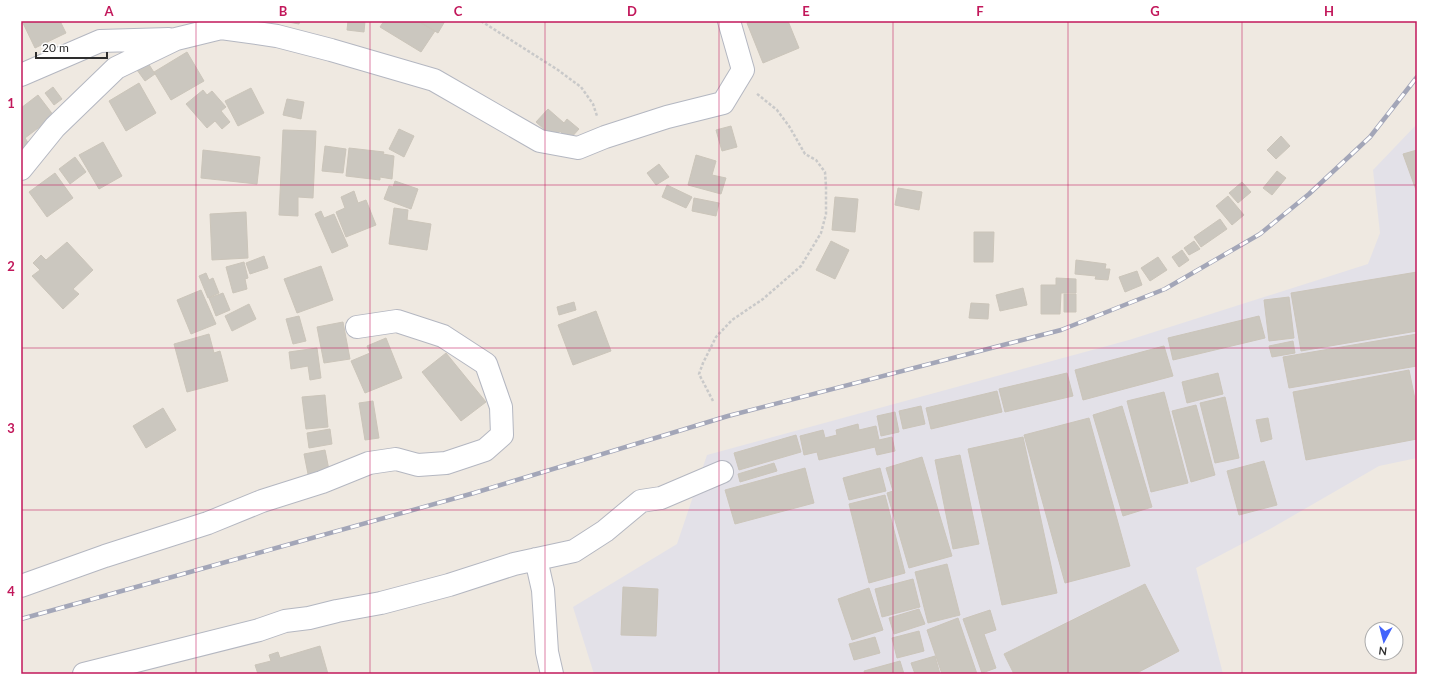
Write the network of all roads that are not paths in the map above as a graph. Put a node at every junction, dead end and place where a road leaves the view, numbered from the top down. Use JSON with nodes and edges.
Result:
{"nodes":[{"id":1,"x":729,"y":21,"type":"edge"},
{"id":2,"x":176,"y":38,"type":"junction"},
{"id":3,"x":21,"y":75,"type":"edge"},
{"id":4,"x":21,"y":169,"type":"edge"},
{"id":5,"x":357,"y":327,"type":"dead end"},
{"id":6,"x":722,"y":472,"type":"dead end"},
{"id":7,"x":536,"y":559,"type":"junction"},
{"id":8,"x":21,"y":586,"type":"edge"},
{"id":9,"x":84,"y":674,"type":"edge"},
{"id":10,"x":552,"y":674,"type":"edge"}],
"edges":[{"from":1,"to":2,"type":"street"},
{"from":2,"to":3,"type":"street"},
{"from":2,"to":4,"type":"street"},
{"from":5,"to":8,"type":"street"},
{"from":6,"to":7,"type":"street"},
{"from":7,"to":9,"type":"street"},
{"from":7,"to":10,"type":"street"}]}
